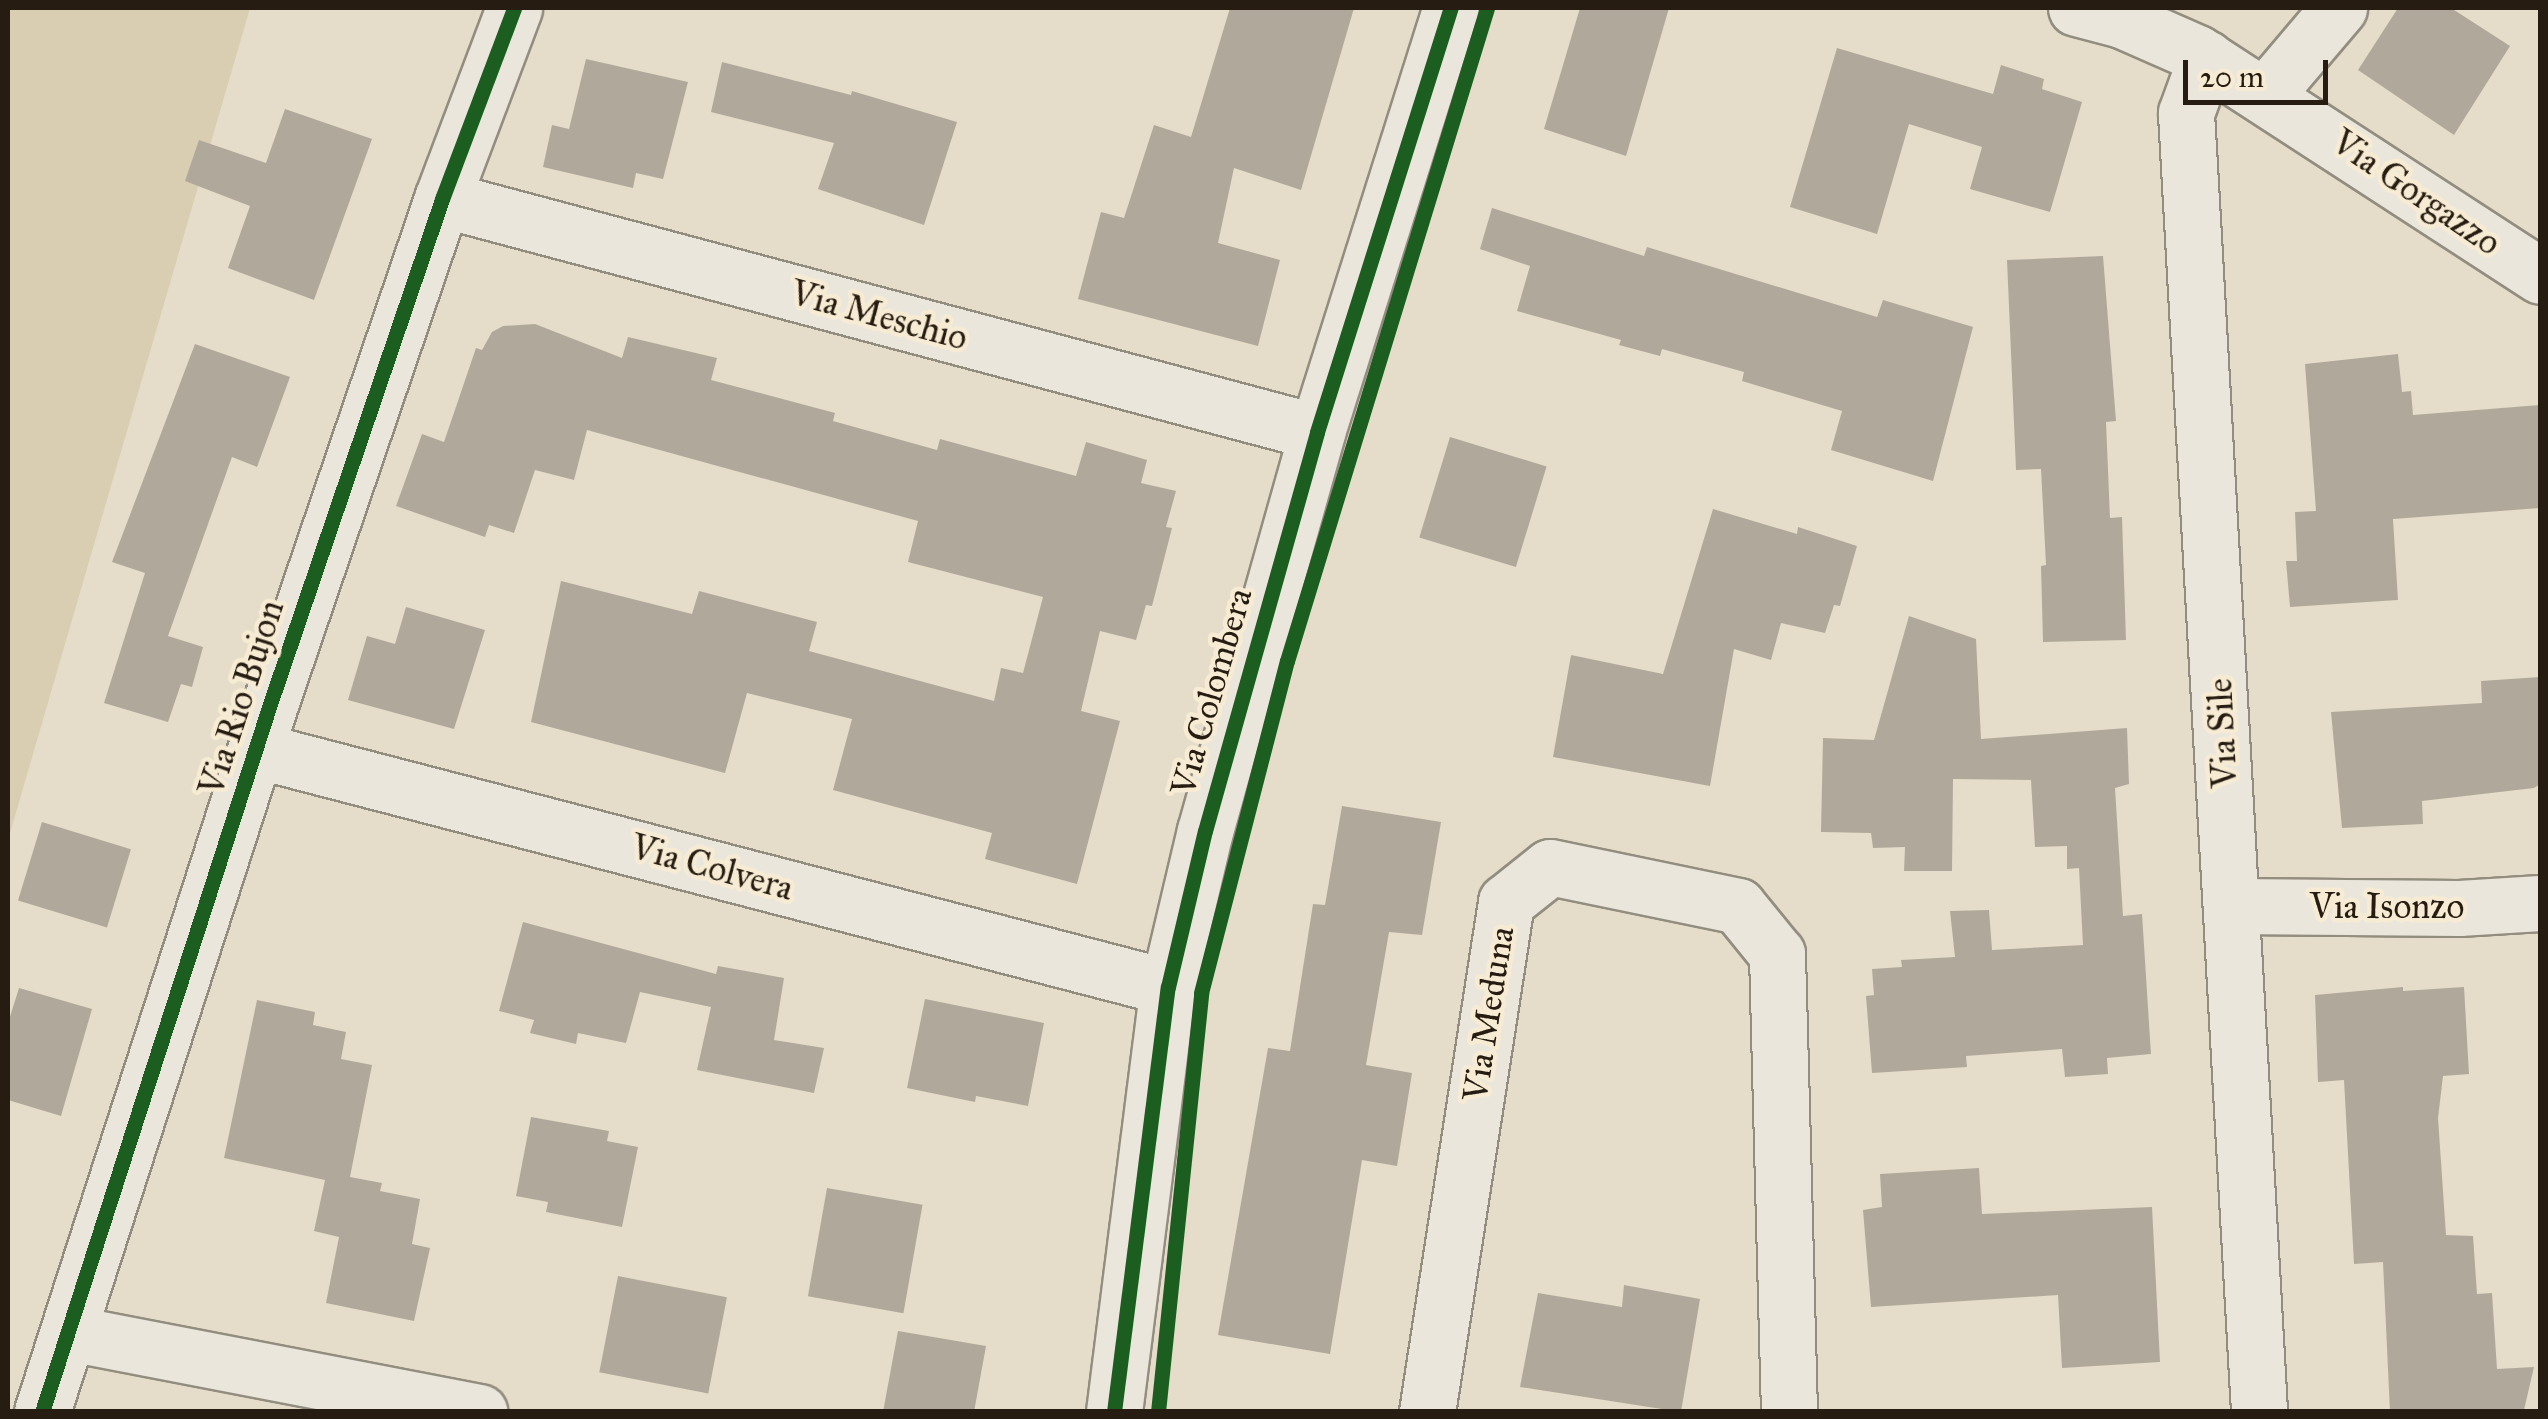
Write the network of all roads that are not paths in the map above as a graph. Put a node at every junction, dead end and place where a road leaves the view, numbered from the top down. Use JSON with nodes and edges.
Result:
{"nodes":[{"id":1,"x":514,"y":8,"type":"edge"},
{"id":2,"x":1451,"y":8,"type":"edge"},
{"id":3,"x":2076,"y":8,"type":"edge"},
{"id":4,"x":2339,"y":8,"type":"edge"},
{"id":5,"x":2206,"y":58,"type":"junction"},
{"id":6,"x":2266,"y":94,"type":"junction"},
{"id":7,"x":442,"y":199,"type":"junction"},
{"id":8,"x":2540,"y":276,"type":"edge"},
{"id":9,"x":1316,"y":432,"type":"junction"},
{"id":10,"x":256,"y":750,"type":"junction"},
{"id":11,"x":2540,"y":903,"type":"edge"},
{"id":12,"x":2234,"y":906,"type":"junction"},
{"id":13,"x":1168,"y":986,"type":"junction"},
{"id":14,"x":68,"y":1333,"type":"junction"},
{"id":15,"x":1121,"y":1411,"type":"edge"},
{"id":16,"x":42,"y":1412,"type":"edge"},
{"id":17,"x":479,"y":1412,"type":"edge"},
{"id":18,"x":1427,"y":1412,"type":"edge"},
{"id":19,"x":1790,"y":1412,"type":"edge"},
{"id":20,"x":2259,"y":1412,"type":"edge"}],
"edges":[{"from":1,"to":7,"type":"street","name":"Via Rio Bujon"},
{"from":2,"to":9,"type":"street","name":"Via Colombera"},
{"from":3,"to":5,"type":"street","name":"Via Gorgazzo"},
{"from":4,"to":6,"type":"street"},
{"from":5,"to":6,"type":"street","name":"Via Gorgazzo"},
{"from":5,"to":12,"type":"street","name":"Via Sile"},
{"from":6,"to":8,"type":"street","name":"Via Gorgazzo"},
{"from":7,"to":9,"type":"street","name":"Via Meschio"},
{"from":7,"to":10,"type":"street","name":"Via Rio Bujon"},
{"from":9,"to":13,"type":"street","name":"Via Colombera"},
{"from":10,"to":13,"type":"street","name":"Via Colvera"},
{"from":10,"to":14,"type":"street","name":"Via Rio Bujon"},
{"from":11,"to":12,"type":"street","name":"Via Isonzo"},
{"from":12,"to":20,"type":"street","name":"Via Sile"},
{"from":13,"to":15,"type":"street","name":"Via Colombera"},
{"from":14,"to":16,"type":"street","name":"Via Rio Bujon"},
{"from":14,"to":17,"type":"street"},
{"from":18,"to":19,"type":"street","name":"Via Meduna"}]}
